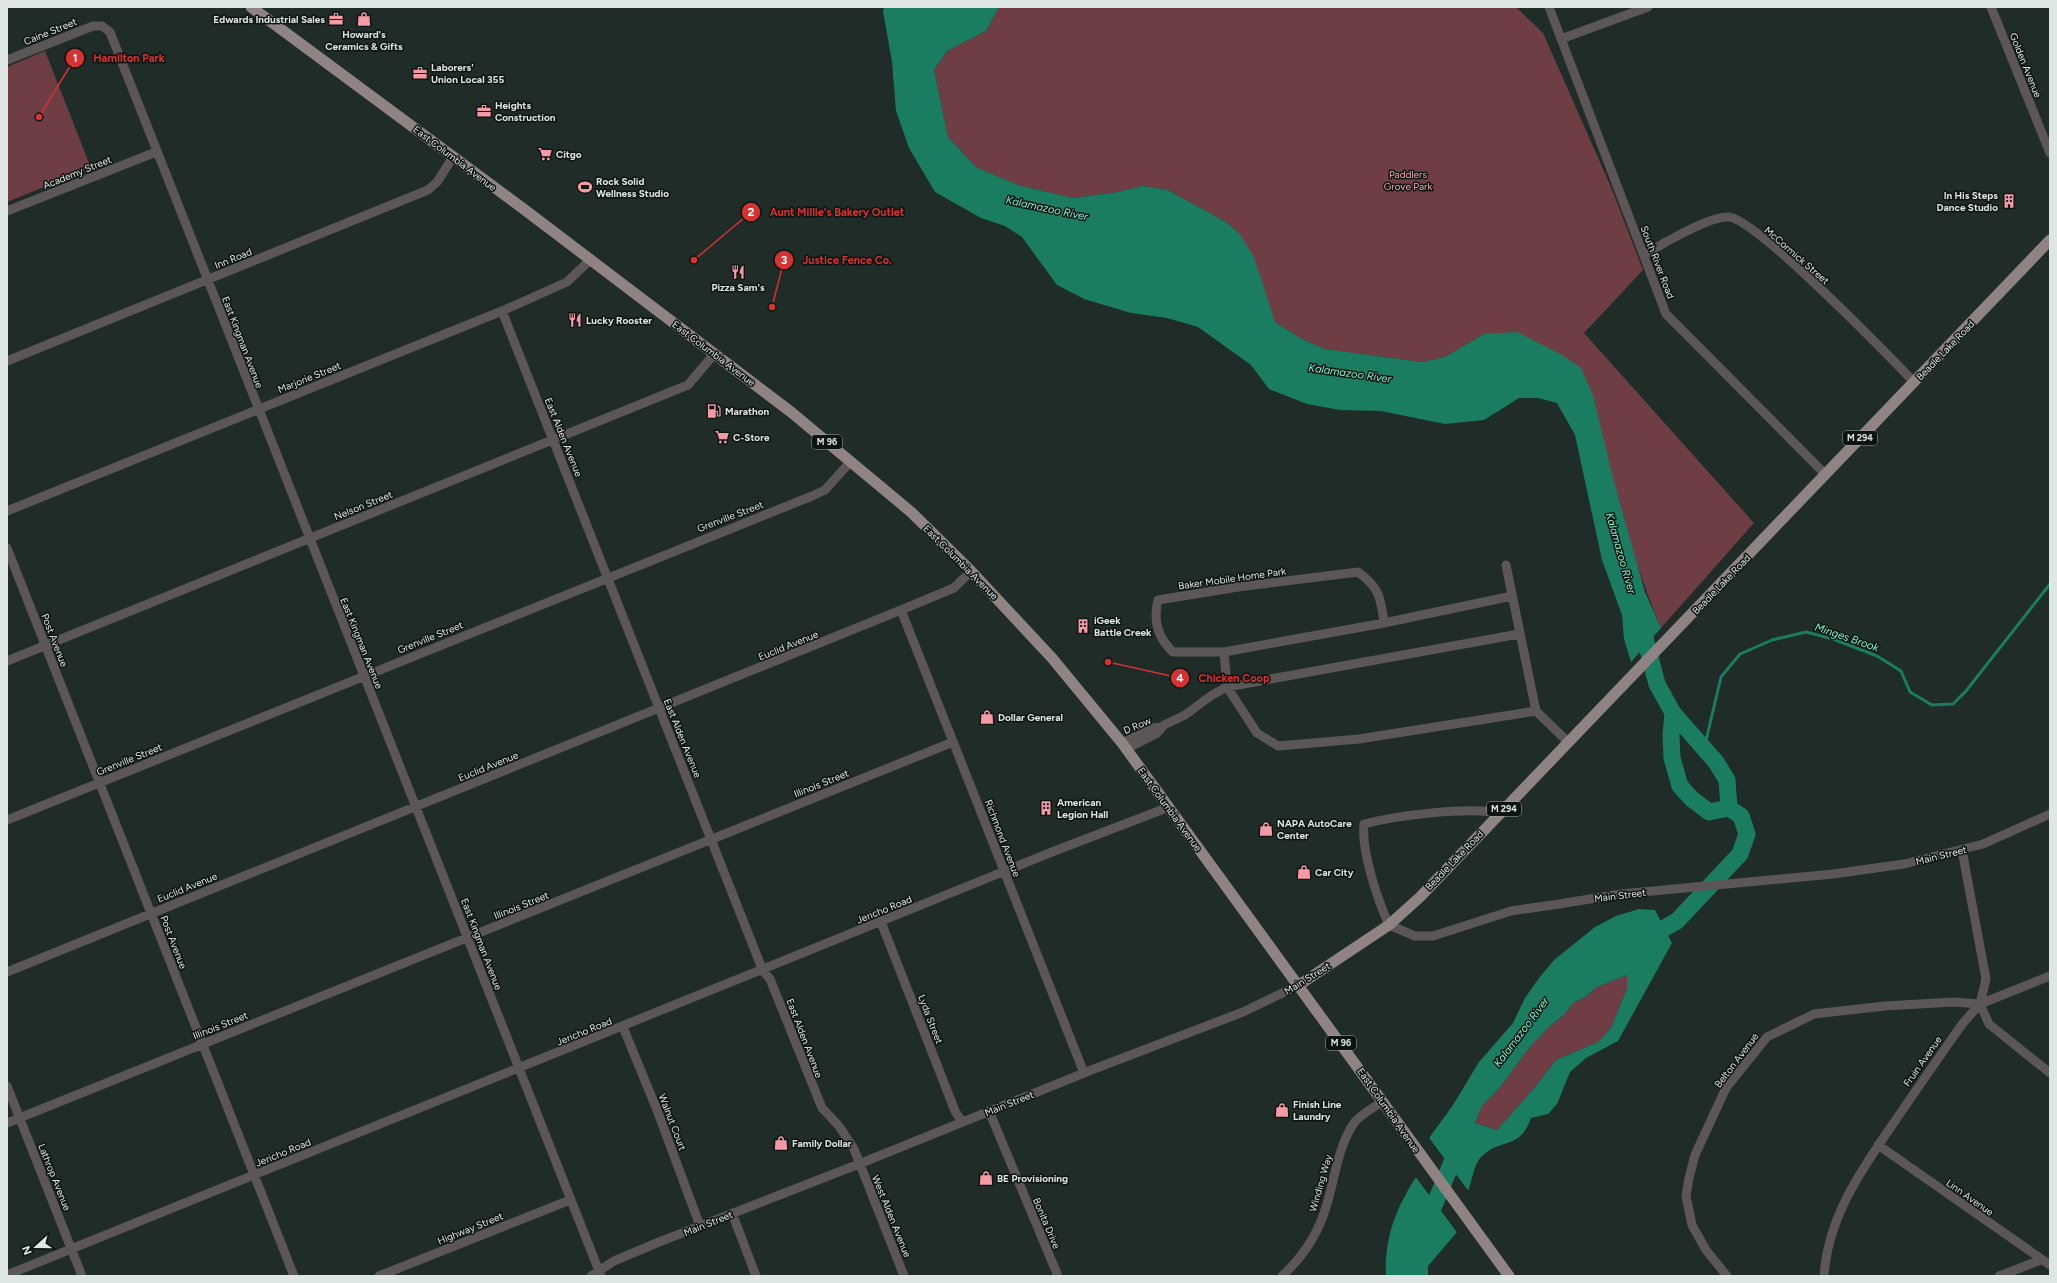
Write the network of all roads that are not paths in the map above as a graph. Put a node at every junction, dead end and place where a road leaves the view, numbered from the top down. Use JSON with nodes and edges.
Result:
{"nodes":[{"id":1,"x":251,"y":7,"type":"edge"},
{"id":2,"x":1549,"y":7,"type":"edge"},
{"id":3,"x":1648,"y":7,"type":"edge"},
{"id":4,"x":1991,"y":7,"type":"edge"},
{"id":5,"x":102,"y":26,"type":"joint"},
{"id":6,"x":1561,"y":39,"type":"junction"},
{"id":7,"x":7,"y":60,"type":"edge"},
{"id":8,"x":156,"y":152,"type":"junction"},
{"id":9,"x":2050,"y":153,"type":"edge"},
{"id":10,"x":453,"y":157,"type":"junction"},
{"id":11,"x":7,"y":211,"type":"edge"},
{"id":12,"x":2050,"y":240,"type":"edge"},
{"id":13,"x":1644,"y":256,"type":"junction"},
{"id":14,"x":590,"y":260,"type":"junction"},
{"id":15,"x":207,"y":280,"type":"junction"},
{"id":16,"x":502,"y":311,"type":"junction"},
{"id":17,"x":715,"y":353,"type":"junction"},
{"id":18,"x":7,"y":361,"type":"edge"},
{"id":19,"x":1914,"y":382,"type":"junction"},
{"id":20,"x":257,"y":409,"type":"junction"},
{"id":21,"x":553,"y":440,"type":"junction"},
{"id":22,"x":851,"y":461,"type":"junction"},
{"id":23,"x":1825,"y":474,"type":"junction"},
{"id":24,"x":7,"y":511,"type":"edge"},
{"id":25,"x":309,"y":539,"type":"junction"},
{"id":26,"x":7,"y":548,"type":"edge"},
{"id":27,"x":1506,"y":565,"type":"dead end"},
{"id":28,"x":971,"y":571,"type":"junction"},
{"id":29,"x":608,"y":578,"type":"junction"},
{"id":30,"x":1512,"y":596,"type":"junction"},
{"id":31,"x":901,"y":610,"type":"junction"},
{"id":32,"x":1384,"y":623,"type":"junction"},
{"id":33,"x":1519,"y":634,"type":"junction"},
{"id":34,"x":45,"y":645,"type":"junction"},
{"id":35,"x":1224,"y":652,"type":"junction"},
{"id":36,"x":7,"y":661,"type":"edge"},
{"id":37,"x":364,"y":676,"type":"junction"},
{"id":38,"x":1227,"y":687,"type":"junction"},
{"id":39,"x":659,"y":709,"type":"junction"},
{"id":40,"x":1536,"y":711,"type":"junction"},
{"id":41,"x":954,"y":742,"type":"junction"},
{"id":42,"x":1568,"y":742,"type":"junction"},
{"id":43,"x":1124,"y":746,"type":"junction"},
{"id":44,"x":99,"y":783,"type":"junction"},
{"id":45,"x":415,"y":807,"type":"junction"},
{"id":46,"x":1169,"y":807,"type":"junction"},
{"id":47,"x":1500,"y":813,"type":"junction"},
{"id":48,"x":2050,"y":814,"type":"edge"},
{"id":49,"x":7,"y":820,"type":"edge"},
{"id":50,"x":711,"y":839,"type":"junction"},
{"id":51,"x":1962,"y":850,"type":"junction"},
{"id":52,"x":1004,"y":873,"type":"junction"},
{"id":53,"x":151,"y":913,"type":"junction"},
{"id":54,"x":882,"y":922,"type":"junction"},
{"id":55,"x":1389,"y":925,"type":"junction"},
{"id":56,"x":468,"y":938,"type":"junction"},
{"id":57,"x":763,"y":971,"type":"junction"},
{"id":58,"x":7,"y":972,"type":"edge"},
{"id":59,"x":2050,"y":976,"type":"edge"},
{"id":60,"x":1299,"y":985,"type":"junction"},
{"id":61,"x":1980,"y":1004,"type":"junction"},
{"id":62,"x":623,"y":1027,"type":"junction"},
{"id":63,"x":202,"y":1043,"type":"junction"},
{"id":64,"x":518,"y":1068,"type":"junction"},
{"id":65,"x":1084,"y":1073,"type":"junction"},
{"id":66,"x":2050,"y":1073,"type":"edge"},
{"id":67,"x":7,"y":1086,"type":"edge"},
{"id":68,"x":1383,"y":1100,"type":"junction"},
{"id":69,"x":989,"y":1111,"type":"junction"},
{"id":70,"x":20,"y":1118,"type":"junction"},
{"id":71,"x":962,"y":1122,"type":"junction"},
{"id":72,"x":7,"y":1123,"type":"edge"},
{"id":73,"x":1878,"y":1145,"type":"junction"},
{"id":74,"x":859,"y":1164,"type":"junction"},
{"id":75,"x":254,"y":1175,"type":"junction"},
{"id":76,"x":570,"y":1200,"type":"junction"},
{"id":77,"x":732,"y":1213,"type":"junction"},
{"id":78,"x":700,"y":1226,"type":"junction"},
{"id":79,"x":72,"y":1249,"type":"junction"},
{"id":80,"x":2041,"y":1260,"type":"junction"},
{"id":81,"x":2050,"y":1265,"type":"edge"},
{"id":82,"x":597,"y":1274,"type":"edge"},
{"id":83,"x":7,"y":1275,"type":"edge"},
{"id":84,"x":82,"y":1276,"type":"edge"},
{"id":85,"x":294,"y":1276,"type":"edge"},
{"id":86,"x":380,"y":1276,"type":"edge"},
{"id":87,"x":756,"y":1276,"type":"edge"},
{"id":88,"x":904,"y":1276,"type":"edge"},
{"id":89,"x":1058,"y":1276,"type":"edge"},
{"id":90,"x":1282,"y":1276,"type":"edge"},
{"id":91,"x":1510,"y":1276,"type":"edge"},
{"id":92,"x":1727,"y":1276,"type":"edge"},
{"id":93,"x":1824,"y":1276,"type":"edge"},
{"id":94,"x":1999,"y":1276,"type":"edge"}],
"edges":[{"from":1,"to":10,"type":"main road","name":"East Columbia Avenue","number":"M 96"},
{"from":2,"to":6,"type":"street","name":"South River Road"},
{"from":3,"to":6,"type":"street"},
{"from":4,"to":9,"type":"street","name":"Golden Avenue"},
{"from":5,"to":7,"type":"street","name":"Caine Street"},
{"from":5,"to":8,"type":"street","name":"East Kingman Avenue"},
{"from":6,"to":13,"type":"street","name":"South River Road"},
{"from":8,"to":11,"type":"street","name":"Academy Street"},
{"from":8,"to":15,"type":"street","name":"East Kingman Avenue"},
{"from":10,"to":14,"type":"main road","name":"East Columbia Avenue","number":"M 96"},
{"from":10,"to":15,"type":"street","name":"Inn Road"},
{"from":12,"to":19,"type":"main road","name":"Beadle Lake Road","number":"M 294"},
{"from":13,"to":19,"type":"street","name":"McCormick Street"},
{"from":13,"to":23,"type":"street","name":"South River Road"},
{"from":14,"to":16,"type":"street","name":"Marjorie Street"},
{"from":14,"to":17,"type":"main road","name":"East Columbia Avenue","number":"M 96"},
{"from":15,"to":18,"type":"street","name":"Inn Road"},
{"from":15,"to":20,"type":"street","name":"East Kingman Avenue"},
{"from":16,"to":20,"type":"street","name":"Marjorie Street"},
{"from":16,"to":21,"type":"street","name":"East Alden Avenue"},
{"from":17,"to":21,"type":"street","name":"Nelson Street"},
{"from":17,"to":22,"type":"main road","name":"East Columbia Avenue","number":"M 96"},
{"from":19,"to":23,"type":"main road","name":"Beadle Lake Road","number":"M 294"},
{"from":20,"to":24,"type":"street","name":"Marjorie Street"},
{"from":20,"to":25,"type":"street","name":"East Kingman Avenue"},
{"from":21,"to":25,"type":"street","name":"Nelson Street"},
{"from":21,"to":29,"type":"street","name":"East Alden Avenue"},
{"from":22,"to":28,"type":"main road","name":"East Columbia Avenue","number":"M 96"},
{"from":22,"to":29,"type":"street","name":"Grenville Street"},
{"from":23,"to":42,"type":"main road","name":"Beadle Lake Road","number":"M 294"},
{"from":25,"to":34,"type":"street","name":"Nelson Street"},
{"from":25,"to":37,"type":"street","name":"East Kingman Avenue"},
{"from":26,"to":34,"type":"street","name":"Post Avenue"},
{"from":27,"to":30,"type":"street"},
{"from":28,"to":31,"type":"street","name":"Euclid Avenue"},
{"from":28,"to":43,"type":"main road","name":"East Columbia Avenue","number":"M 96"},
{"from":29,"to":37,"type":"street","name":"Grenville Street"},
{"from":29,"to":39,"type":"street","name":"East Alden Avenue"},
{"from":30,"to":32,"type":"street","name":"Baker Mobile Home Park"},
{"from":30,"to":33,"type":"street"},
{"from":31,"to":39,"type":"street","name":"Euclid Avenue"},
{"from":31,"to":41,"type":"street","name":"Richmond Avenue"},
{"from":32,"to":35,"type":"street","name":"Baker Mobile Home Park"},
{"from":32,"to":35,"type":"street","name":"Baker Mobile Home Park"},
{"from":33,"to":38,"type":"street"},
{"from":33,"to":40,"type":"street"},
{"from":34,"to":36,"type":"street","name":"Nelson Street"},
{"from":34,"to":44,"type":"street","name":"Post Avenue"},
{"from":35,"to":38,"type":"street"},
{"from":37,"to":44,"type":"street","name":"Grenville Street"},
{"from":37,"to":45,"type":"street","name":"East Kingman Avenue"},
{"from":38,"to":40,"type":"street"},
{"from":38,"to":43,"type":"street","name":"D Row"},
{"from":39,"to":45,"type":"street","name":"Euclid Avenue"},
{"from":39,"to":50,"type":"street","name":"East Alden Avenue"},
{"from":40,"to":42,"type":"street"},
{"from":41,"to":50,"type":"street","name":"Illinois Street"},
{"from":41,"to":52,"type":"street","name":"Richmond Avenue"},
{"from":42,"to":47,"type":"main road","name":"Beadle Lake Road","number":"M 294"},
{"from":43,"to":46,"type":"main road","name":"East Columbia Avenue","number":"M 96"},
{"from":44,"to":49,"type":"street","name":"Grenville Street"},
{"from":44,"to":53,"type":"street","name":"Post Avenue"},
{"from":45,"to":53,"type":"street","name":"Euclid Avenue"},
{"from":45,"to":56,"type":"street","name":"East Kingman Avenue"},
{"from":46,"to":52,"type":"street","name":"Jericho Road"},
{"from":46,"to":60,"type":"main road","name":"East Columbia Avenue","number":"M 96"},
{"from":47,"to":55,"type":"main road","name":"Beadle Lake Road","number":"M 294"},
{"from":47,"to":55,"type":"street"},
{"from":48,"to":51,"type":"street","name":"Main Street"},
{"from":50,"to":56,"type":"street","name":"Illinois Street"},
{"from":50,"to":57,"type":"street","name":"East Alden Avenue"},
{"from":51,"to":55,"type":"street","name":"Main Street"},
{"from":51,"to":61,"type":"street","name":"Fruin Avenue"},
{"from":52,"to":54,"type":"street","name":"Jericho Road"},
{"from":52,"to":65,"type":"street","name":"Richmond Avenue"},
{"from":53,"to":58,"type":"street","name":"Euclid Avenue"},
{"from":53,"to":63,"type":"street","name":"Post Avenue"},
{"from":54,"to":57,"type":"street","name":"Jericho Road"},
{"from":54,"to":71,"type":"street","name":"Lyda Street"},
{"from":55,"to":60,"type":"main road","name":"Main Street","number":"M 294"},
{"from":56,"to":63,"type":"street","name":"Illinois Street"},
{"from":56,"to":64,"type":"street","name":"East Kingman Avenue"},
{"from":57,"to":62,"type":"street","name":"Jericho Road"},
{"from":57,"to":74,"type":"street","name":"East Alden Avenue"},
{"from":59,"to":61,"type":"street","name":"Belton Avenue"},
{"from":60,"to":65,"type":"street","name":"Main Street"},
{"from":60,"to":68,"type":"main road","name":"East Columbia Avenue","number":"M 96"},
{"from":61,"to":66,"type":"street"},
{"from":61,"to":73,"type":"street","name":"Fruin Avenue"},
{"from":61,"to":92,"type":"street","name":"Belton Avenue"},
{"from":62,"to":64,"type":"street","name":"Jericho Road"},
{"from":62,"to":78,"type":"street","name":"Walnut Court"},
{"from":63,"to":70,"type":"street","name":"Illinois Street"},
{"from":63,"to":75,"type":"street","name":"Post Avenue"},
{"from":64,"to":75,"type":"street","name":"Jericho Road"},
{"from":64,"to":76,"type":"street","name":"East Kingman Avenue"},
{"from":65,"to":69,"type":"street","name":"Main Street"},
{"from":67,"to":70,"type":"street","name":"Lathrop Avenue"},
{"from":68,"to":90,"type":"street","name":"Winding Way"},
{"from":68,"to":91,"type":"main road","name":"East Columbia Avenue","number":"M 96"},
{"from":69,"to":71,"type":"street","name":"Main Street"},
{"from":69,"to":89,"type":"street","name":"Bonita Drive"},
{"from":70,"to":72,"type":"street","name":"Illinois Street"},
{"from":70,"to":79,"type":"street","name":"Lathrop Avenue"},
{"from":71,"to":74,"type":"street","name":"Main Street"},
{"from":73,"to":80,"type":"street","name":"Linn Avenue"},
{"from":73,"to":93,"type":"street","name":"Fruin Avenue"},
{"from":74,"to":77,"type":"street","name":"Main Street"},
{"from":74,"to":88,"type":"street","name":"West Alden Avenue"},
{"from":75,"to":79,"type":"street","name":"Jericho Road"},
{"from":75,"to":85,"type":"street","name":"Post Avenue"},
{"from":76,"to":82,"type":"street","name":"East Kingman Avenue"},
{"from":76,"to":86,"type":"street","name":"Highway Street"},
{"from":77,"to":78,"type":"street","name":"Main Street"},
{"from":77,"to":87,"type":"street"},
{"from":78,"to":82,"type":"street","name":"Main Street"},
{"from":79,"to":83,"type":"street","name":"Jericho Road"},
{"from":79,"to":84,"type":"street","name":"Lathrop Avenue"},
{"from":80,"to":81,"type":"street","name":"Linn Avenue"},
{"from":80,"to":94,"type":"street"}]}
